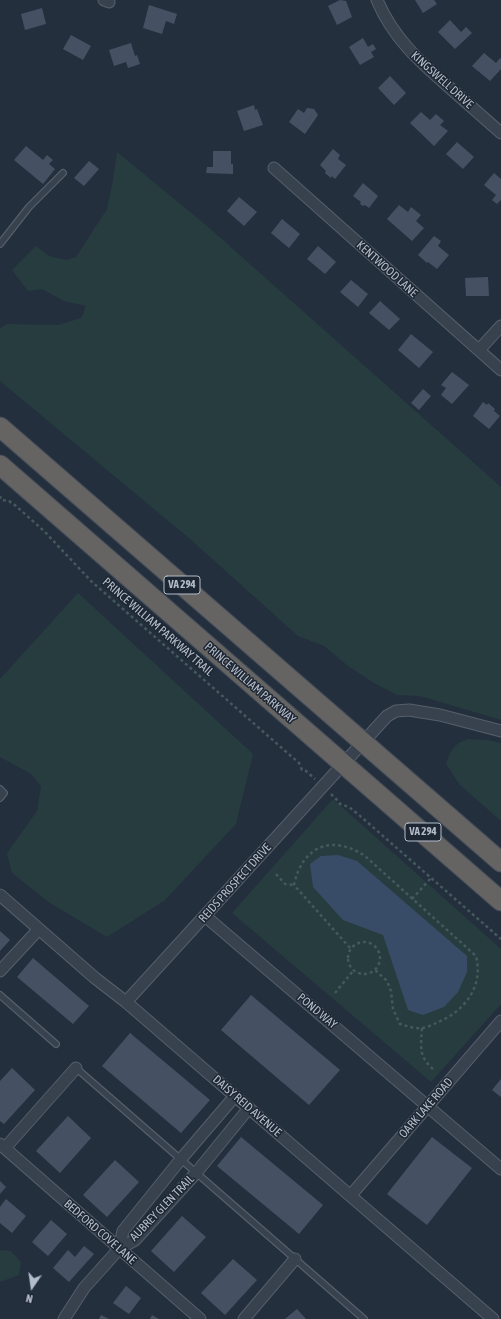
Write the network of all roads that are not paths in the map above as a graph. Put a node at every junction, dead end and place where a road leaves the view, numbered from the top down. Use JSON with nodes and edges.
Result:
{"nodes":[{"id":1,"x":377,"y":0,"type":"edge"},
{"id":2,"x":501,"y":133,"type":"edge"},
{"id":3,"x":274,"y":168,"type":"dead end"},
{"id":4,"x":63,"y":173,"type":"dead end"},
{"id":5,"x":0,"y":244,"type":"edge"},
{"id":6,"x":501,"y":326,"type":"edge"},
{"id":7,"x":479,"y":350,"type":"junction"},
{"id":8,"x":501,"y":370,"type":"edge"},
{"id":9,"x":0,"y":427,"type":"edge"},
{"id":10,"x":1,"y":466,"type":"edge"},
{"id":11,"x":501,"y":731,"type":"edge"},
{"id":12,"x":363,"y":742,"type":"junction"},
{"id":13,"x":344,"y":764,"type":"junction"},
{"id":14,"x":0,"y":789,"type":"edge"},
{"id":15,"x":0,"y":798,"type":"edge"},
{"id":16,"x":501,"y":862,"type":"edge"},
{"id":17,"x":0,"y":895,"type":"edge"},
{"id":18,"x":501,"y":901,"type":"edge"},
{"id":19,"x":205,"y":916,"type":"junction"},
{"id":20,"x":39,"y":929,"type":"junction"},
{"id":21,"x":0,"y":971,"type":"edge"},
{"id":22,"x":0,"y":995,"type":"edge"},
{"id":23,"x":126,"y":1002,"type":"junction"},
{"id":24,"x":501,"y":1021,"type":"edge"},
{"id":25,"x":56,"y":1044,"type":"dead end"},
{"id":26,"x":76,"y":1068,"type":"joint"},
{"id":27,"x":234,"y":1096,"type":"junction"},
{"id":28,"x":429,"y":1105,"type":"junction"},
{"id":29,"x":249,"y":1108,"type":"junction"},
{"id":30,"x":2,"y":1146,"type":"edge"},
{"id":31,"x":181,"y":1159,"type":"junction"},
{"id":32,"x":501,"y":1169,"type":"edge"},
{"id":33,"x":196,"y":1173,"type":"junction"},
{"id":34,"x":351,"y":1195,"type":"junction"},
{"id":35,"x":118,"y":1248,"type":"junction"},
{"id":36,"x":295,"y":1259,"type":"junction"},
{"id":37,"x":64,"y":1319,"type":"edge"},
{"id":38,"x":200,"y":1319,"type":"edge"},
{"id":39,"x":244,"y":1319,"type":"edge"},
{"id":40,"x":364,"y":1319,"type":"edge"},
{"id":41,"x":493,"y":1319,"type":"edge"}],
"edges":[{"from":1,"to":2,"type":"street","name":"KINGSWELL DRIVE"},
{"from":3,"to":7,"type":"street","name":"KENTWOOD LANE"},
{"from":4,"to":5,"type":"lane"},
{"from":6,"to":7,"type":"street"},
{"from":7,"to":8,"type":"street","name":"KENTWOOD LANE"},
{"from":9,"to":12,"type":"highway","number":"VA 294"},
{"from":10,"to":13,"type":"highway","name":"PRINCE WILLIAM PARKWAY","number":"VA 294"},
{"from":11,"to":12,"type":"street","name":"REIDS PROSPECT DRIVE"},
{"from":12,"to":13,"type":"street","name":"REIDS PROSPECT DRIVE"},
{"from":12,"to":16,"type":"highway","number":"VA 294"},
{"from":13,"to":18,"type":"highway","name":"PRINCE WILLIAM PARKWAY","number":"VA 294"},
{"from":13,"to":19,"type":"street","name":"REIDS PROSPECT DRIVE"},
{"from":14,"to":15,"type":"lane"},
{"from":17,"to":20,"type":"street","name":"DAISY REID AVENUE"},
{"from":19,"to":23,"type":"street","name":"REIDS PROSPECT DRIVE"},
{"from":19,"to":28,"type":"street","name":"POND WAY"},
{"from":20,"to":21,"type":"street"},
{"from":20,"to":23,"type":"street","name":"DAISY REID AVENUE"},
{"from":22,"to":25,"type":"lane"},
{"from":23,"to":27,"type":"street","name":"DAISY REID AVENUE"},
{"from":24,"to":28,"type":"street","name":"OARK LAKE ROAD"},
{"from":26,"to":30,"type":"street"},
{"from":26,"to":31,"type":"lane"},
{"from":27,"to":29,"type":"street","name":"DAISY REID AVENUE"},
{"from":27,"to":31,"type":"street","name":"AUBREY GLEN TRAIL"},
{"from":28,"to":32,"type":"street","name":"POND WAY"},
{"from":28,"to":34,"type":"street","name":"OARK LAKE ROAD"},
{"from":29,"to":33,"type":"street","name":"AUBREY GLEN TRAIL"},
{"from":29,"to":34,"type":"street","name":"DAISY REID AVENUE"},
{"from":30,"to":35,"type":"street","name":"BEDFORD COVE LANE"},
{"from":31,"to":33,"type":"lane"},
{"from":31,"to":35,"type":"street","name":"AUBREY GLEN TRAIL"},
{"from":33,"to":35,"type":"street","name":"AUBREY GLEN TRAIL"},
{"from":33,"to":36,"type":"lane"},
{"from":34,"to":41,"type":"street","name":"DAISY REID AVENUE"},
{"from":35,"to":37,"type":"street"},
{"from":35,"to":38,"type":"street","name":"BEDFORD COVE LANE"},
{"from":36,"to":39,"type":"street"},
{"from":36,"to":40,"type":"lane"}]}
